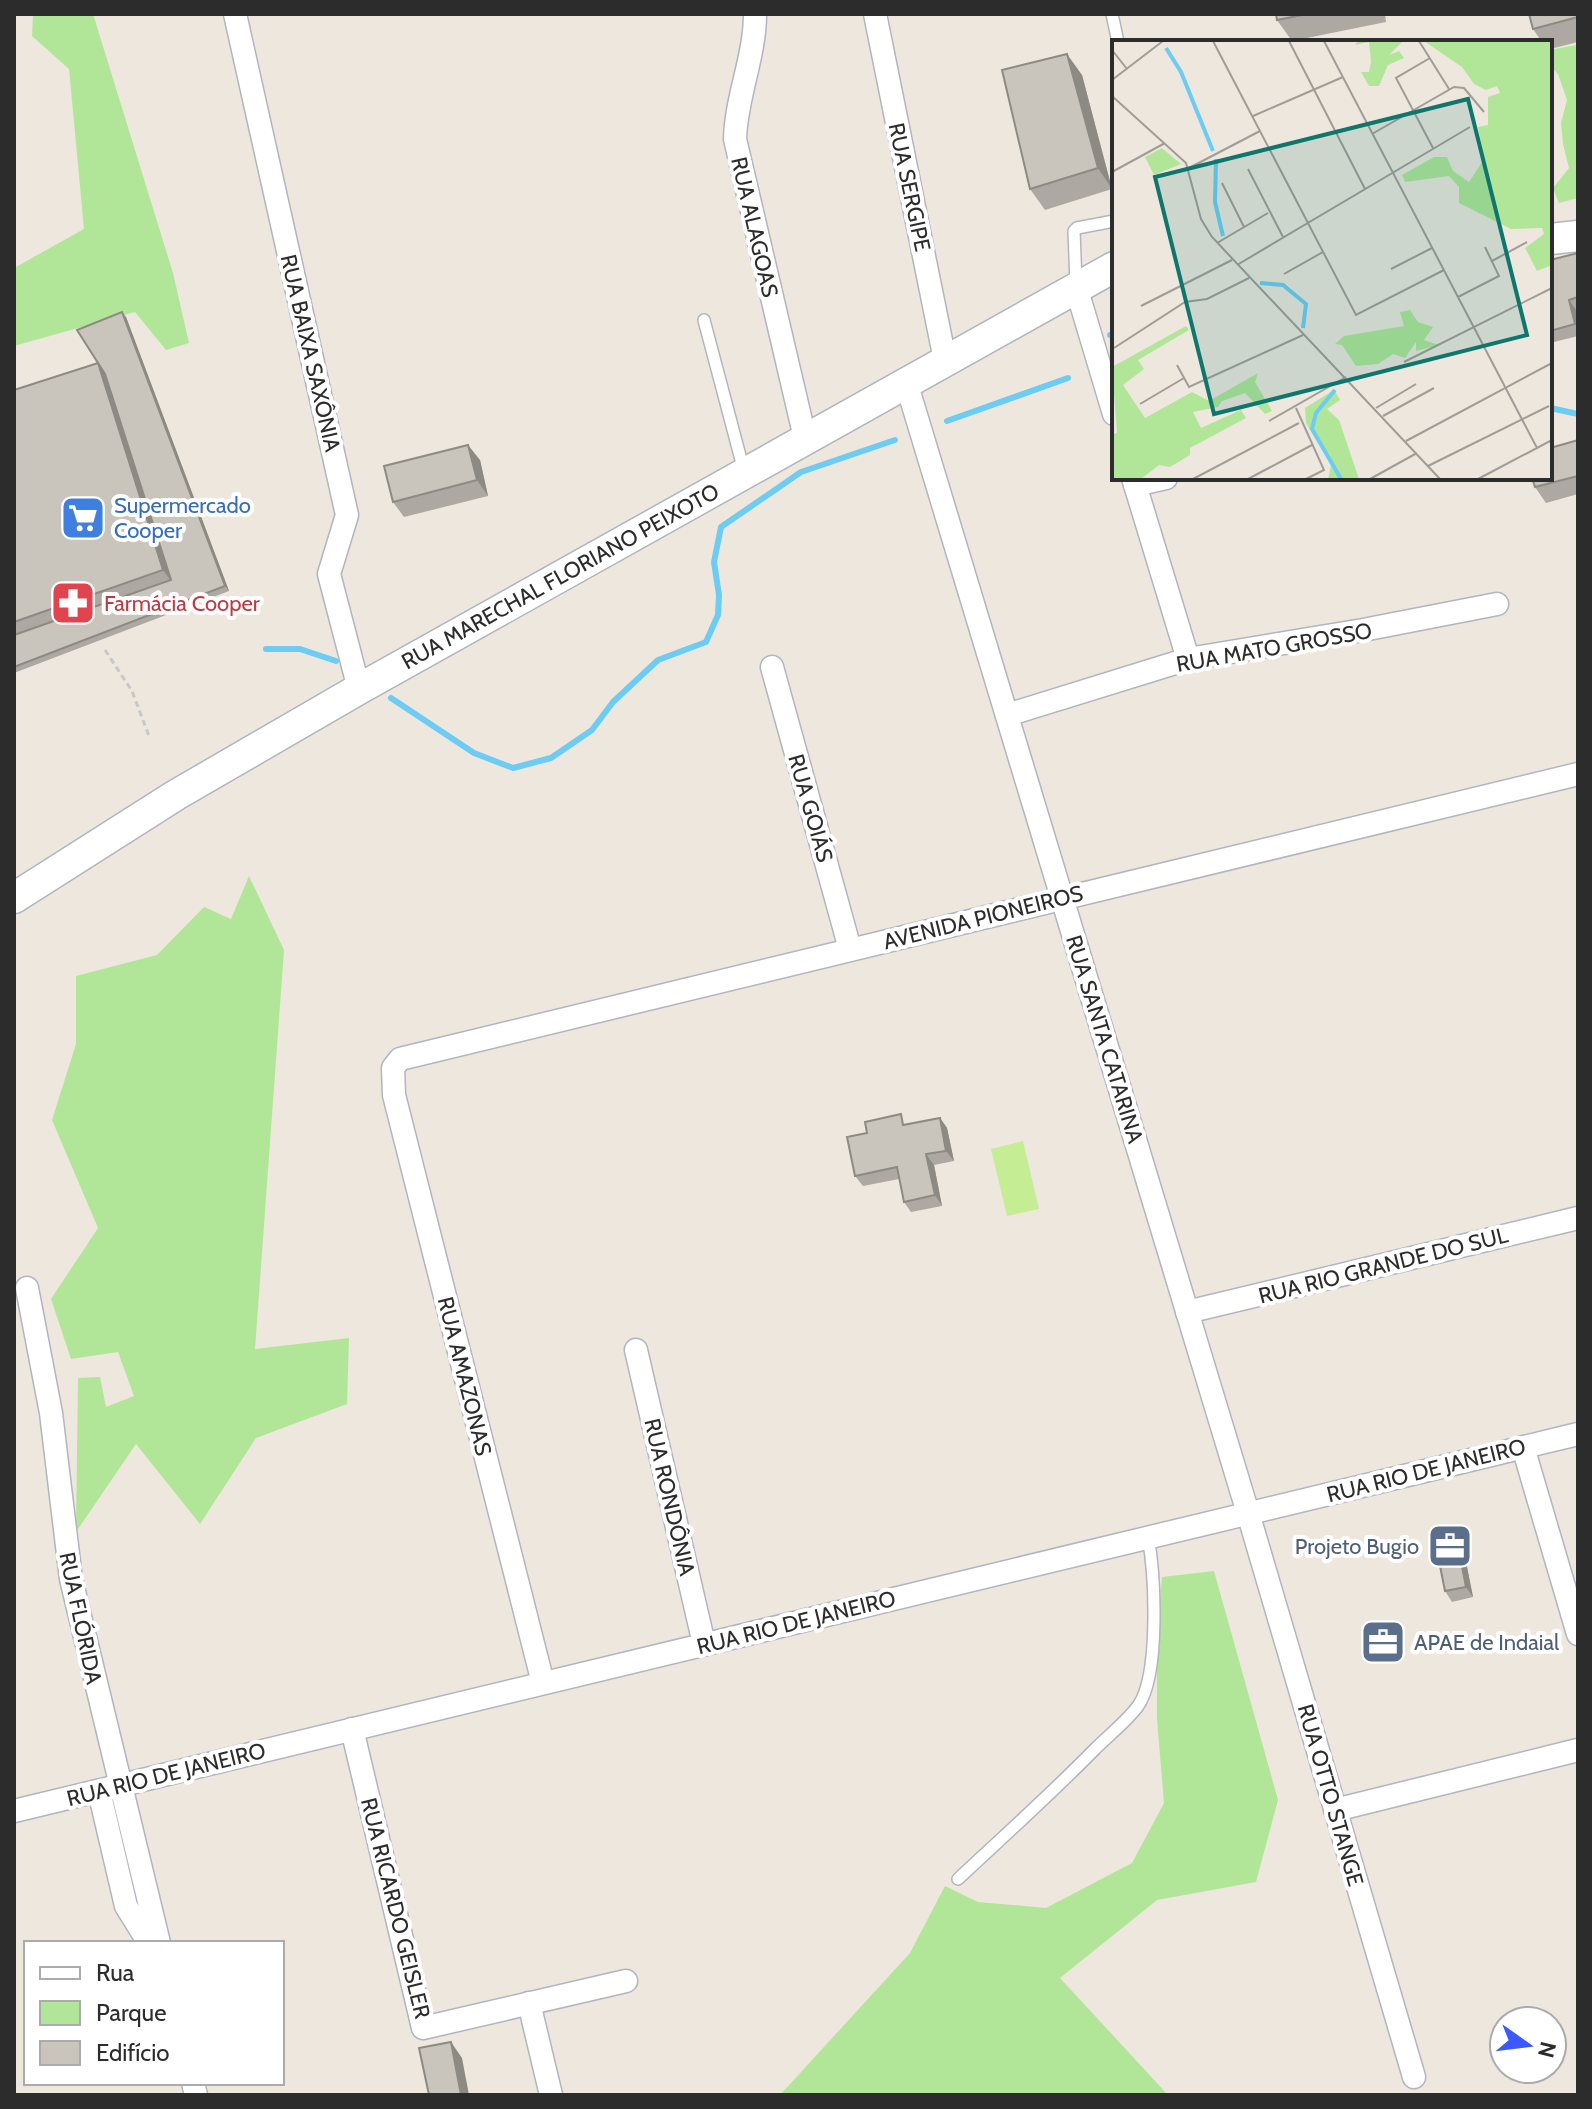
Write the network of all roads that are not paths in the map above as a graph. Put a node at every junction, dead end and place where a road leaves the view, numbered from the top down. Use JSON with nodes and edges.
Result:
{"nodes":[{"id":1,"x":235,"y":14,"type":"edge"},
{"id":2,"x":755,"y":14,"type":"edge"},
{"id":3,"x":875,"y":14,"type":"edge"},
{"id":4,"x":1112,"y":14,"type":"edge"},
{"id":5,"x":1118,"y":40,"type":"edge"},
{"id":6,"x":1112,"y":221,"type":"edge"},
{"id":7,"x":1578,"y":236,"type":"edge"},
{"id":8,"x":1552,"y":239,"type":"edge"},
{"id":9,"x":1112,"y":268,"type":"edge"},
{"id":10,"x":1076,"y":287,"type":"junction"},
{"id":11,"x":704,"y":320,"type":"dead end"},
{"id":12,"x":945,"y":360,"type":"junction"},
{"id":13,"x":906,"y":382,"type":"junction"},
{"id":14,"x":1112,"y":407,"type":"edge"},
{"id":15,"x":805,"y":438,"type":"junction"},
{"id":16,"x":744,"y":472,"type":"junction"},
{"id":17,"x":1134,"y":482,"type":"edge"},
{"id":18,"x":1497,"y":604,"type":"dead end"},
{"id":19,"x":1188,"y":659,"type":"junction"},
{"id":20,"x":772,"y":667,"type":"dead end"},
{"id":21,"x":359,"y":689,"type":"junction"},
{"id":22,"x":1007,"y":715,"type":"junction"},
{"id":23,"x":1578,"y":774,"type":"edge"},
{"id":24,"x":17,"y":890,"type":"edge"},
{"id":25,"x":1062,"y":898,"type":"junction"},
{"id":26,"x":850,"y":949,"type":"junction"},
{"id":27,"x":393,"y":1068,"type":"joint"},
{"id":28,"x":1578,"y":1218,"type":"edge"},
{"id":29,"x":27,"y":1288,"type":"dead end"},
{"id":30,"x":1187,"y":1312,"type":"junction"},
{"id":31,"x":636,"y":1350,"type":"dead end"},
{"id":32,"x":1578,"y":1434,"type":"edge"},
{"id":33,"x":1523,"y":1447,"type":"junction"},
{"id":34,"x":1248,"y":1513,"type":"junction"},
{"id":35,"x":1148,"y":1537,"type":"junction"},
{"id":36,"x":1578,"y":1634,"type":"edge"},
{"id":37,"x":704,"y":1644,"type":"junction"},
{"id":38,"x":543,"y":1683,"type":"junction"},
{"id":39,"x":352,"y":1729,"type":"junction"},
{"id":40,"x":1578,"y":1750,"type":"edge"},
{"id":41,"x":109,"y":1788,"type":"junction"},
{"id":42,"x":1335,"y":1810,"type":"junction"},
{"id":43,"x":14,"y":1811,"type":"edge"},
{"id":44,"x":958,"y":1879,"type":"dead end"},
{"id":45,"x":148,"y":1941,"type":"edge"},
{"id":46,"x":158,"y":1941,"type":"edge"},
{"id":47,"x":626,"y":1981,"type":"dead end"},
{"id":48,"x":529,"y":2003,"type":"junction"},
{"id":49,"x":1414,"y":2077,"type":"dead end"},
{"id":50,"x":551,"y":2095,"type":"edge"}],
"edges":[{"from":1,"to":21,"type":"street","name":"RUA BAIXA SAXÔNIA"},
{"from":2,"to":15,"type":"street","name":"RUA ALAGOAS"},
{"from":3,"to":12,"type":"street","name":"RUA SERGIPE"},
{"from":4,"to":5,"type":"lane"},
{"from":6,"to":10,"type":"lane"},
{"from":7,"to":8,"type":"main road"},
{"from":9,"to":10,"type":"main road","name":"RUA MARECHAL FLORIANO PEIXOTO"},
{"from":10,"to":12,"type":"main road","name":"RUA MARECHAL FLORIANO PEIXOTO"},
{"from":10,"to":14,"type":"street"},
{"from":11,"to":16,"type":"lane"},
{"from":12,"to":13,"type":"main road","name":"RUA MARECHAL FLORIANO PEIXOTO"},
{"from":13,"to":15,"type":"main road","name":"RUA MARECHAL FLORIANO PEIXOTO"},
{"from":13,"to":22,"type":"street","name":"RUA SANTA CATARINA"},
{"from":15,"to":16,"type":"main road","name":"RUA MARECHAL FLORIANO PEIXOTO"},
{"from":16,"to":21,"type":"main road","name":"RUA MARECHAL FLORIANO PEIXOTO"},
{"from":17,"to":19,"type":"street"},
{"from":18,"to":19,"type":"street","name":"RUA MATO GROSSO"},
{"from":19,"to":22,"type":"street","name":"RUA MATO GROSSO"},
{"from":20,"to":26,"type":"street","name":"RUA GOIÁS"},
{"from":21,"to":24,"type":"main road","name":"RUA MARECHAL FLORIANO PEIXOTO"},
{"from":22,"to":25,"type":"street","name":"RUA SANTA CATARINA"},
{"from":23,"to":25,"type":"street","name":"AVENIDA PIONEIROS"},
{"from":25,"to":26,"type":"street","name":"AVENIDA PIONEIROS"},
{"from":25,"to":30,"type":"street","name":"RUA SANTA CATARINA"},
{"from":26,"to":27,"type":"street","name":"AVENIDA PIONEIROS"},
{"from":27,"to":38,"type":"street","name":"RUA AMAZONAS"},
{"from":28,"to":30,"type":"street","name":"RUA RIO GRANDE DO SUL"},
{"from":29,"to":41,"type":"street","name":"RUA FLÓRIDA"},
{"from":30,"to":34,"type":"street","name":"RUA SANTA CATARINA"},
{"from":31,"to":37,"type":"street","name":"RUA RONDÔNIA"},
{"from":32,"to":33,"type":"street","name":"RUA RIO DE JANEIRO"},
{"from":33,"to":34,"type":"street","name":"RUA RIO DE JANEIRO"},
{"from":33,"to":36,"type":"street"},
{"from":34,"to":35,"type":"street","name":"RUA RIO DE JANEIRO"},
{"from":34,"to":42,"type":"street","name":"RUA OTTO STANGE"},
{"from":35,"to":37,"type":"street","name":"RUA RIO DE JANEIRO"},
{"from":35,"to":44,"type":"lane"},
{"from":37,"to":38,"type":"street","name":"RUA RIO DE JANEIRO"},
{"from":38,"to":39,"type":"street","name":"RUA RIO DE JANEIRO"},
{"from":39,"to":41,"type":"street","name":"RUA RIO DE JANEIRO"},
{"from":39,"to":48,"type":"street","name":"RUA RICARDO GEISLER"},
{"from":40,"to":42,"type":"street"},
{"from":41,"to":43,"type":"street","name":"RUA RIO DE JANEIRO"},
{"from":41,"to":45,"type":"street","name":"RUA FLÓRIDA"},
{"from":41,"to":46,"type":"street","name":"RUA FLÓRIDA"},
{"from":42,"to":49,"type":"street","name":"RUA OTTO STANGE"},
{"from":47,"to":48,"type":"street","name":"RUA RICARDO GEISLER"},
{"from":48,"to":50,"type":"street"}]}
